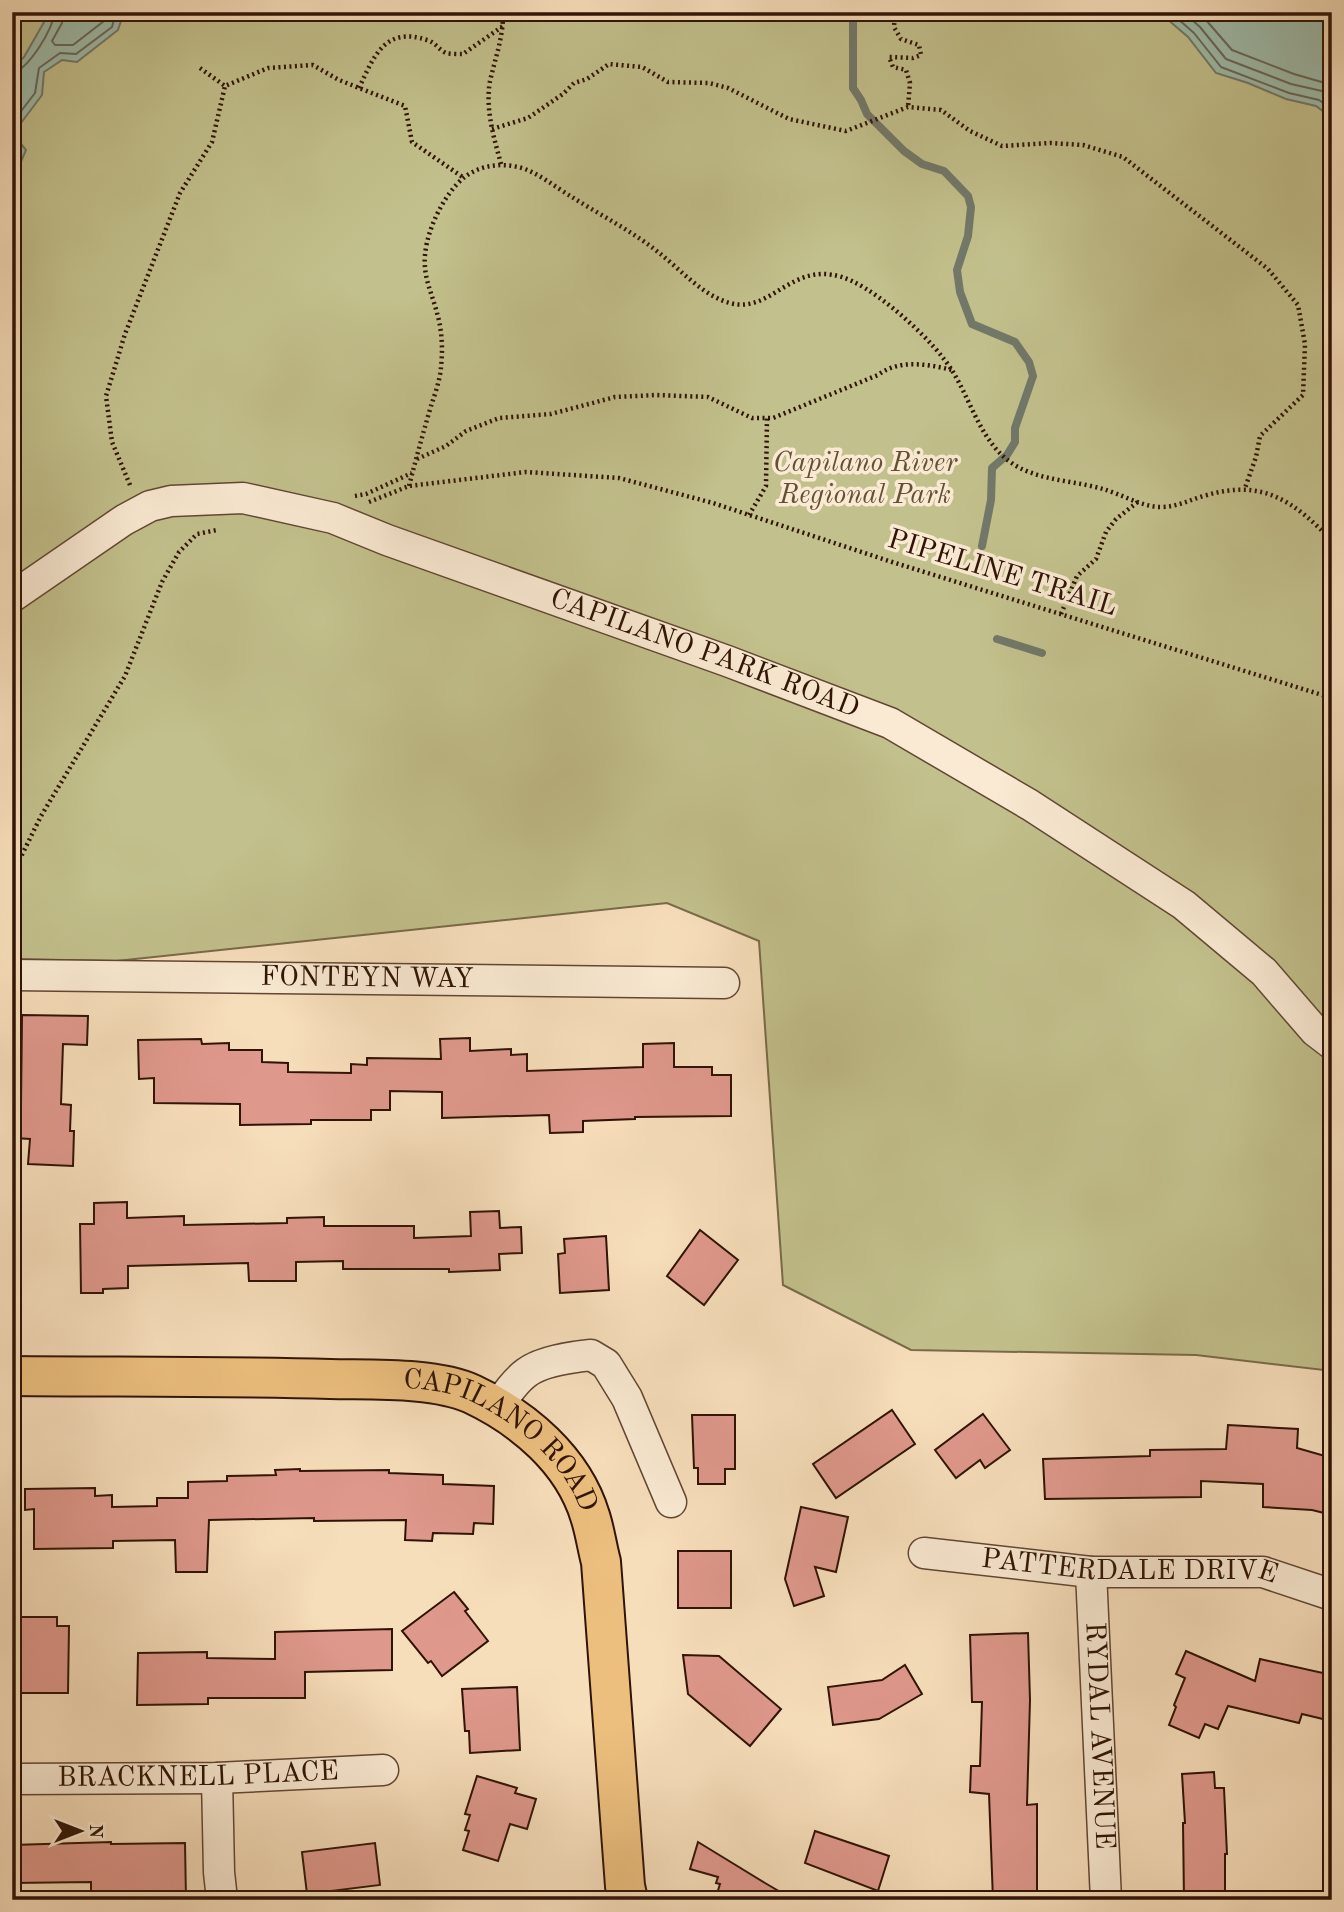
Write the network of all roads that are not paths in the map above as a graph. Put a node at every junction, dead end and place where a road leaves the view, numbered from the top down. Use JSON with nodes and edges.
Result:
{"nodes":[{"id":1,"x":12,"y":597,"type":"edge"},
{"id":2,"x":12,"y":975,"type":"edge"},
{"id":3,"x":724,"y":983,"type":"dead end"},
{"id":4,"x":1332,"y":1044,"type":"edge"},
{"id":5,"x":12,"y":1376,"type":"edge"},
{"id":6,"x":497,"y":1408,"type":"junction"},
{"id":7,"x":671,"y":1502,"type":"dead end"},
{"id":8,"x":924,"y":1553,"type":"dead end"},
{"id":9,"x":1091,"y":1572,"type":"junction"},
{"id":10,"x":1332,"y":1595,"type":"edge"},
{"id":11,"x":383,"y":1770,"type":"dead end"},
{"id":12,"x":217,"y":1778,"type":"junction"},
{"id":13,"x":12,"y":1779,"type":"edge"},
{"id":14,"x":222,"y":1900,"type":"edge"},
{"id":15,"x":628,"y":1900,"type":"edge"},
{"id":16,"x":1106,"y":1900,"type":"edge"}],
"edges":[{"from":1,"to":4,"type":"street","name":"CAPILANO PARK ROAD"},
{"from":2,"to":3,"type":"street","name":"FONTEYN WAY"},
{"from":5,"to":6,"type":"main road","name":"CAPILANO ROAD"},
{"from":6,"to":7,"type":"street"},
{"from":6,"to":15,"type":"main road","name":"CAPILANO ROAD"},
{"from":8,"to":9,"type":"street","name":"PATTERDALE DRIVE"},
{"from":9,"to":10,"type":"street","name":"PATTERDALE DRIVE"},
{"from":9,"to":16,"type":"street","name":"RYDAL AVENUE"},
{"from":11,"to":12,"type":"street","name":"BRACKNELL PLACE"},
{"from":12,"to":13,"type":"street","name":"BRACKNELL PLACE"},
{"from":12,"to":14,"type":"street"}]}
